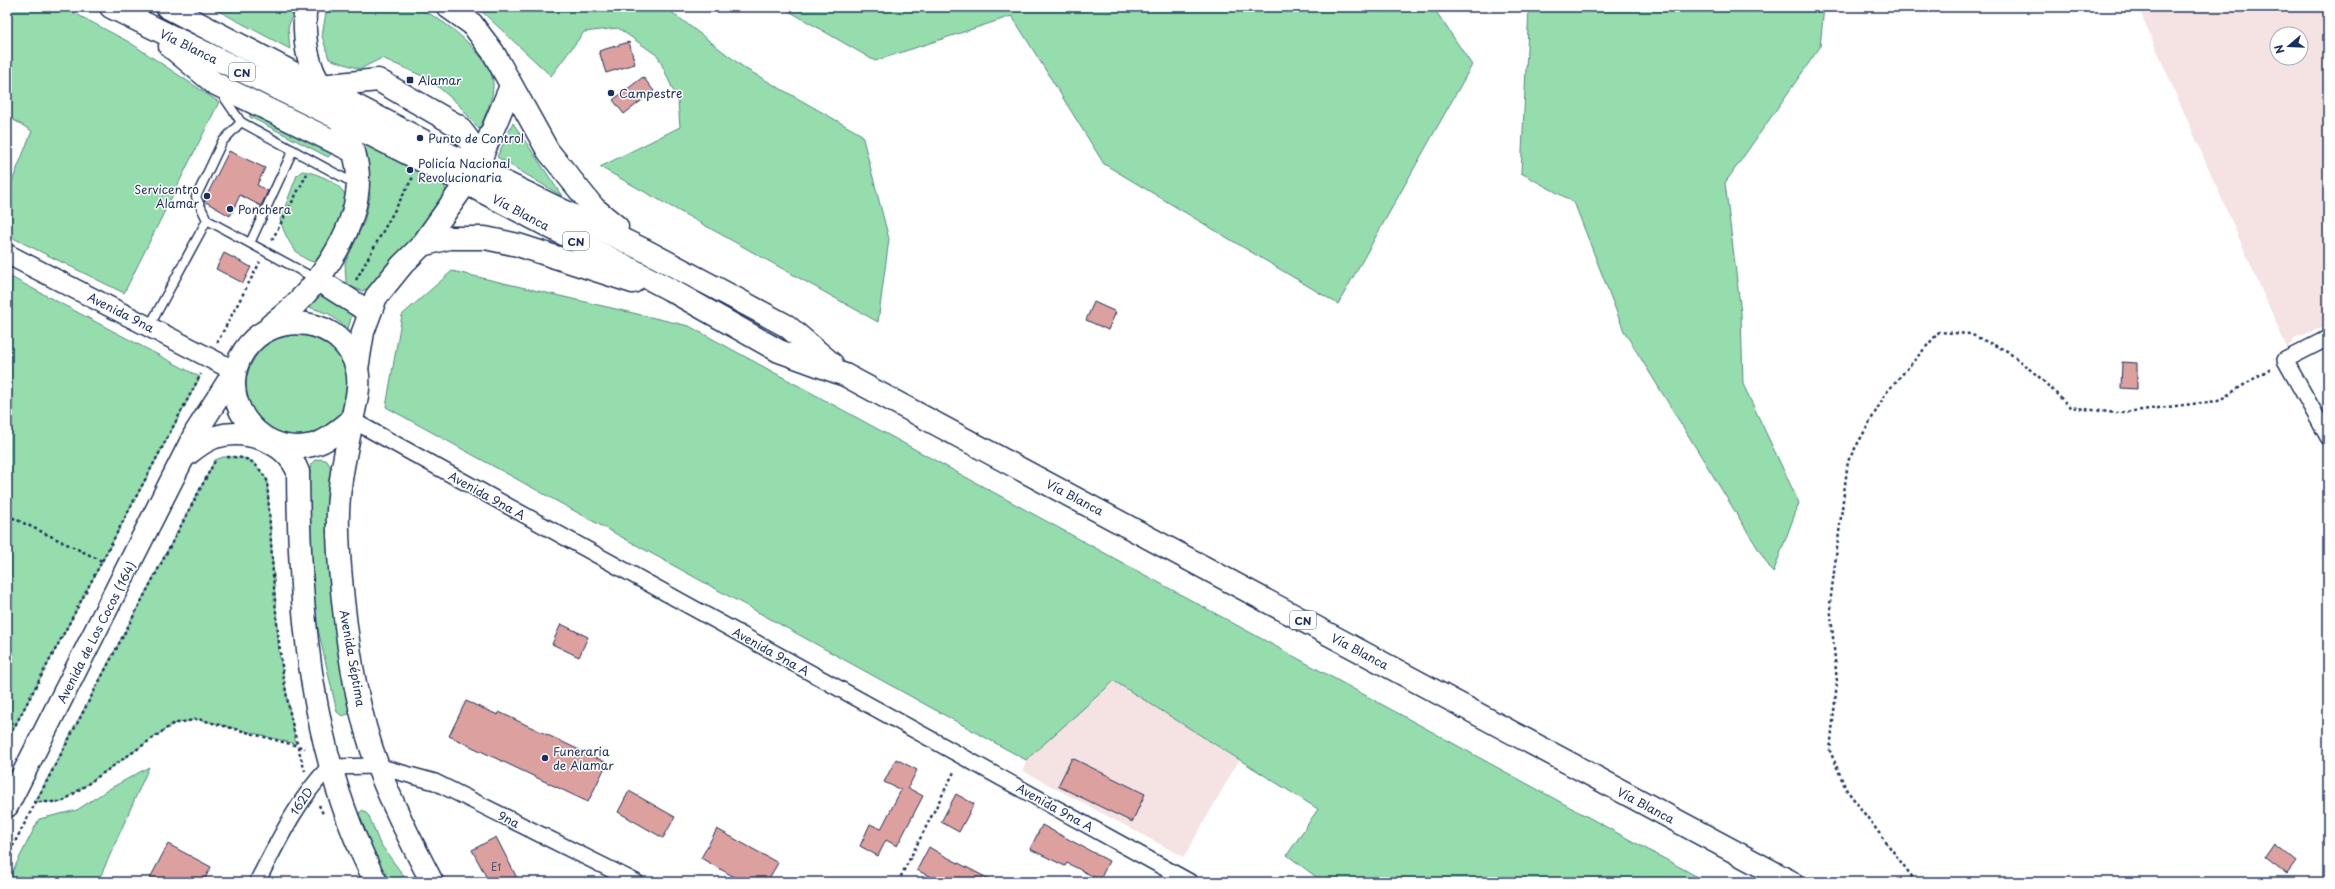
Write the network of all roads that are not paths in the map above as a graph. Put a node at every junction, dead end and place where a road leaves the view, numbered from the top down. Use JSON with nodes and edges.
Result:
{"nodes":[{"id":1,"x":111,"y":7,"type":"edge"},
{"id":2,"x":167,"y":7,"type":"edge"},
{"id":3,"x":307,"y":7,"type":"edge"},
{"id":4,"x":448,"y":7,"type":"edge"},
{"id":5,"x":144,"y":24,"type":"junction"},
{"id":6,"x":214,"y":83,"type":"junction"},
{"id":7,"x":320,"y":86,"type":"junction"},
{"id":8,"x":511,"y":86,"type":"junction"},
{"id":9,"x":340,"y":119,"type":"junction"},
{"id":10,"x":241,"y":122,"type":"junction"},
{"id":11,"x":293,"y":150,"type":"junction"},
{"id":12,"x":353,"y":151,"type":"junction"},
{"id":13,"x":471,"y":176,"type":"junction"},
{"id":14,"x":357,"y":185,"type":"junction"},
{"id":15,"x":207,"y":220,"type":"junction"},
{"id":16,"x":250,"y":243,"type":"junction"},
{"id":17,"x":422,"y":246,"type":"junction"},
{"id":18,"x":646,"y":251,"type":"junction"},
{"id":19,"x":7,"y":254,"type":"edge"},
{"id":20,"x":317,"y":279,"type":"junction"},
{"id":21,"x":685,"y":298,"type":"junction"},
{"id":22,"x":369,"y":312,"type":"junction"},
{"id":23,"x":149,"y":327,"type":"junction"},
{"id":24,"x":257,"y":336,"type":"junction"},
{"id":25,"x":2328,"y":338,"type":"edge"},
{"id":26,"x":357,"y":369,"type":"junction"},
{"id":27,"x":235,"y":370,"type":"junction"},
{"id":28,"x":845,"y":375,"type":"junction"},
{"id":29,"x":352,"y":420,"type":"junction"},
{"id":30,"x":2328,"y":437,"type":"edge"},
{"id":31,"x":268,"y":441,"type":"junction"},
{"id":32,"x":184,"y":457,"type":"junction"},
{"id":33,"x":377,"y":766,"type":"junction"},
{"id":34,"x":329,"y":767,"type":"junction"},
{"id":35,"x":8,"y":804,"type":"edge"},
{"id":36,"x":1760,"y":866,"type":"junction"},
{"id":37,"x":257,"y":882,"type":"edge"},
{"id":38,"x":376,"y":882,"type":"edge"},
{"id":39,"x":432,"y":882,"type":"edge"},
{"id":40,"x":636,"y":882,"type":"edge"},
{"id":41,"x":1190,"y":882,"type":"edge"},
{"id":42,"x":1778,"y":882,"type":"edge"},
{"id":43,"x":1791,"y":882,"type":"edge"}],
"edges":[{"from":1,"to":5,"type":"main road","name":"Vía Blanca","number":"CN"},
{"from":2,"to":7,"type":"main road","name":"Vía Blanca","number":"CN"},
{"from":3,"to":7,"type":"main road"},
{"from":4,"to":8,"type":"main road"},
{"from":5,"to":6,"type":"main road"},
{"from":5,"to":9,"type":"main road","name":"Vía Blanca","number":"CN"},
{"from":6,"to":10,"type":"lane"},
{"from":6,"to":12,"type":"main road"},
{"from":7,"to":9,"type":"main road"},
{"from":7,"to":13,"type":"main road","name":"Vía Blanca","number":"CN"},
{"from":7,"to":13,"type":"main road"},
{"from":8,"to":13,"type":"main road"},
{"from":8,"to":18,"type":"main road"},
{"from":9,"to":12,"type":"main road"},
{"from":9,"to":13,"type":"main road","name":"Vía Blanca","number":"CN"},
{"from":10,"to":11,"type":"lane"},
{"from":10,"to":15,"type":"lane"},
{"from":11,"to":14,"type":"lane"},
{"from":11,"to":16,"type":"lane"},
{"from":12,"to":14,"type":"main road"},
{"from":13,"to":17,"type":"main road"},
{"from":13,"to":18,"type":"main road","name":"Vía Blanca","number":"CN"},
{"from":13,"to":21,"type":"main road","name":"Vía Blanca","number":"CN"},
{"from":14,"to":20,"type":"main road"},
{"from":15,"to":16,"type":"lane"},
{"from":15,"to":23,"type":"lane"},
{"from":16,"to":20,"type":"lane"},
{"from":17,"to":21,"type":"main road"},
{"from":17,"to":22,"type":"main road"},
{"from":18,"to":28,"type":"main road","name":"Vía Blanca","number":"CN"},
{"from":19,"to":23,"type":"street","name":"Avenida 9na"},
{"from":20,"to":22,"type":"main road"},
{"from":20,"to":24,"type":"main road"},
{"from":21,"to":28,"type":"main road","name":"Vía Blanca","number":"CN"},
{"from":22,"to":26,"type":"main road"},
{"from":23,"to":27,"type":"street","name":"Avenida 9na"},
{"from":24,"to":26,"type":"main road"},
{"from":24,"to":27,"type":"main road"},
{"from":25,"to":30,"type":"street"},
{"from":26,"to":29,"type":"main road"},
{"from":27,"to":31,"type":"main road"},
{"from":27,"to":32,"type":"main road","name":"Avenida de Los Cocos (164)"},
{"from":28,"to":36,"type":"main road","name":"Vía Blanca","number":"CN"},
{"from":29,"to":31,"type":"main road"},
{"from":29,"to":33,"type":"main road","name":"Avenida Séptima"},
{"from":29,"to":41,"type":"street","name":"Avenida 9na A"},
{"from":31,"to":32,"type":"main road","name":"Avenida de Los Cocos (164)"},
{"from":31,"to":34,"type":"main road"},
{"from":32,"to":35,"type":"main road","name":"Avenida de Los Cocos (164)"},
{"from":33,"to":34,"type":"street"},
{"from":33,"to":39,"type":"main road","name":"Avenida Séptima"},
{"from":33,"to":40,"type":"street","name":"9na"},
{"from":34,"to":37,"type":"street","name":"162D"},
{"from":34,"to":38,"type":"main road"},
{"from":36,"to":42,"type":"main road"},
{"from":36,"to":43,"type":"main road","name":"Vía Blanca","number":"CN"}]}
